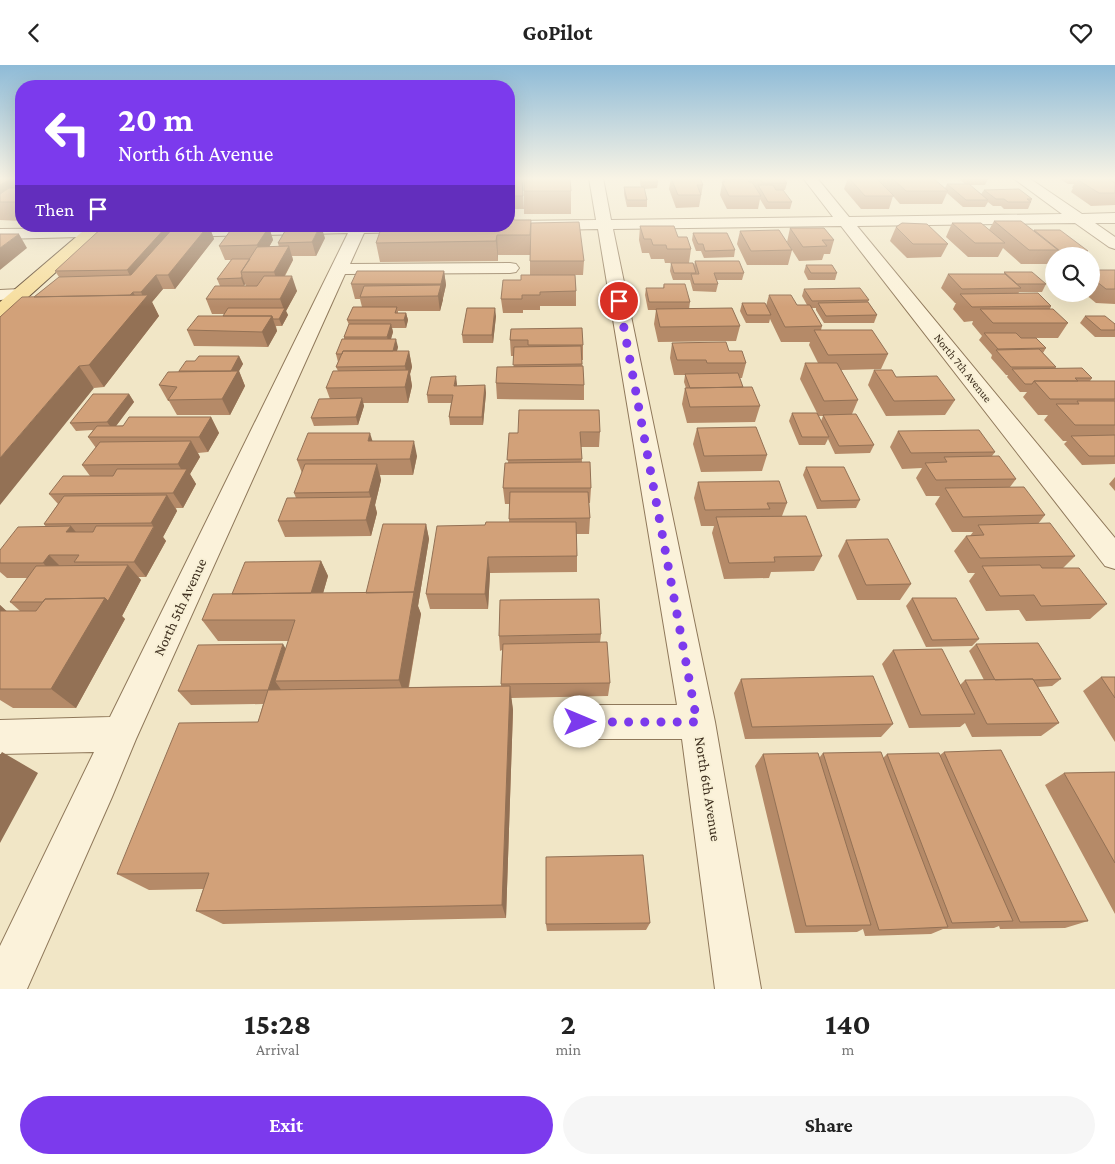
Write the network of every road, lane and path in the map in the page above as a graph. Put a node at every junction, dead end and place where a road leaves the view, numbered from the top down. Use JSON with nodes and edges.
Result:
{"nodes":[{"id":1,"x":604,"y":221,"type":"edge"},
{"id":2,"x":839,"y":221,"type":"edge"},
{"id":3,"x":846,"y":221,"type":"edge"},
{"id":4,"x":1081,"y":221,"type":"edge"},
{"id":5,"x":605,"y":225,"type":"junction"},
{"id":6,"x":515,"y":226,"type":"edge"},
{"id":7,"x":47,"y":232,"type":"edge"},
{"id":8,"x":92,"y":232,"type":"edge"},
{"id":9,"x":118,"y":232,"type":"edge"},
{"id":10,"x":357,"y":232,"type":"edge"},
{"id":11,"x":130,"y":233,"type":"edge"},
{"id":12,"x":0,"y":234,"type":"edge"},
{"id":13,"x":1115,"y":244,"type":"edge"},
{"id":14,"x":510,"y":268,"type":"dead end"},
{"id":15,"x":339,"y":269,"type":"junction"},
{"id":16,"x":0,"y":295,"type":"edge"},
{"id":17,"x":20,"y":295,"type":"junction"},
{"id":18,"x":0,"y":312,"type":"edge"},
{"id":19,"x":1115,"y":558,"type":"edge"},
{"id":20,"x":580,"y":722,"type":"dead end"},
{"id":21,"x":697,"y":722,"type":"junction"},
{"id":22,"x":120,"y":734,"type":"junction"},
{"id":23,"x":0,"y":737,"type":"edge"},
{"id":24,"x":3,"y":989,"type":"edge"},
{"id":25,"x":738,"y":989,"type":"edge"}],
"edges":[{"from":1,"to":5,"type":"street","name":"North 6th Avenue"},
{"from":2,"to":5,"type":"street"},
{"from":3,"to":19,"type":"street","name":"North 7th Avenue"},
{"from":4,"to":13,"type":"street"},
{"from":5,"to":6,"type":"street"},
{"from":5,"to":21,"type":"street","name":"North 6th Avenue"},
{"from":7,"to":12,"type":"street"},
{"from":8,"to":17,"type":"main road"},
{"from":9,"to":11,"type":"street"},
{"from":10,"to":15,"type":"street","name":"North 5th Avenue"},
{"from":14,"to":15,"type":"street"},
{"from":15,"to":22,"type":"street","name":"North 5th Avenue"},
{"from":16,"to":17,"type":"street"},
{"from":17,"to":18,"type":"main road"},
{"from":20,"to":21,"type":"street"},
{"from":21,"to":25,"type":"street","name":"North 6th Avenue"},
{"from":22,"to":23,"type":"street"},
{"from":22,"to":24,"type":"street","name":"North 5th Avenue"}]}
